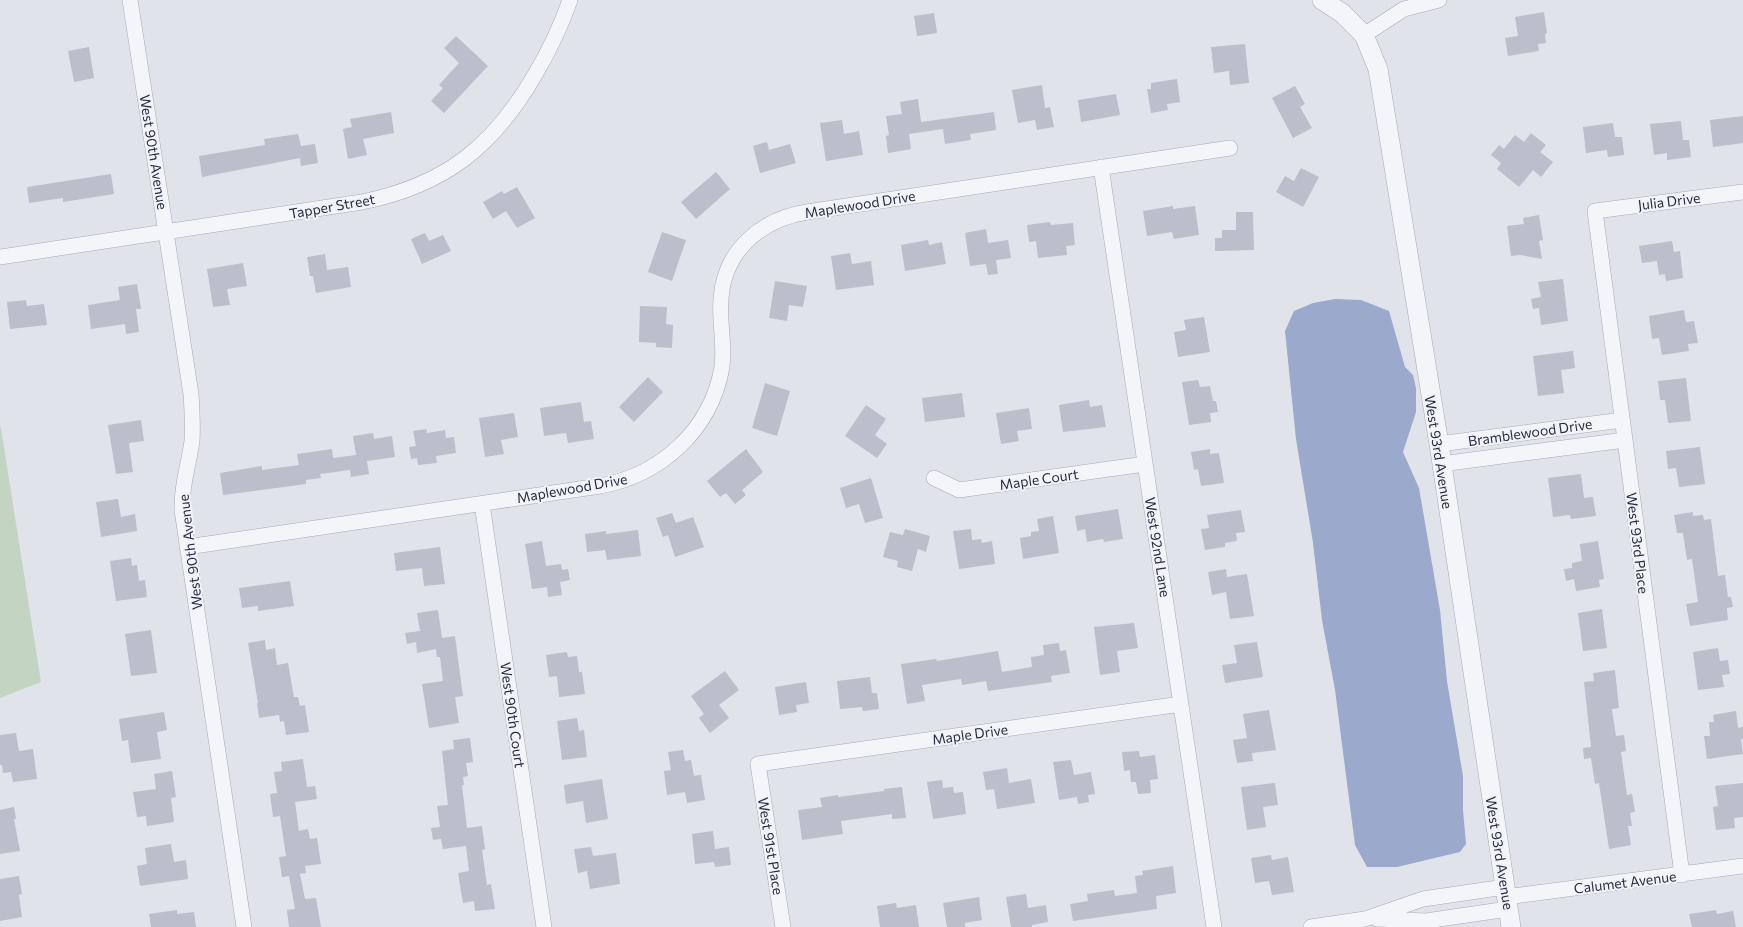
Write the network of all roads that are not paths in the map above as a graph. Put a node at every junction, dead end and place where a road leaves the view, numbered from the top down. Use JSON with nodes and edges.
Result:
{"nodes":[{"id":1,"x":130,"y":0,"type":"edge"},
{"id":2,"x":570,"y":0,"type":"edge"},
{"id":3,"x":1322,"y":0,"type":"edge"},
{"id":4,"x":1439,"y":0,"type":"edge"},
{"id":5,"x":1364,"y":35,"type":"junction"},
{"id":6,"x":1230,"y":148,"type":"dead end"},
{"id":7,"x":1101,"y":167,"type":"junction"},
{"id":8,"x":1743,"y":192,"type":"edge"},
{"id":9,"x":1595,"y":211,"type":"joint"},
{"id":10,"x":166,"y":233,"type":"junction"},
{"id":11,"x":0,"y":257,"type":"edge"},
{"id":12,"x":1622,"y":420,"type":"junction"},
{"id":13,"x":1625,"y":440,"type":"junction"},
{"id":14,"x":1439,"y":444,"type":"junction"},
{"id":15,"x":1145,"y":464,"type":"junction"},
{"id":16,"x":1441,"y":464,"type":"junction"},
{"id":17,"x":934,"y":478,"type":"dead end"},
{"id":18,"x":482,"y":504,"type":"junction"},
{"id":19,"x":187,"y":547,"type":"junction"},
{"id":20,"x":1182,"y":704,"type":"junction"},
{"id":21,"x":758,"y":764,"type":"joint"},
{"id":22,"x":1743,"y":866,"type":"edge"},
{"id":23,"x":1682,"y":875,"type":"junction"},
{"id":24,"x":1508,"y":905,"type":"edge"},
{"id":25,"x":1366,"y":923,"type":"edge"},
{"id":26,"x":244,"y":927,"type":"edge"},
{"id":27,"x":544,"y":927,"type":"edge"},
{"id":28,"x":783,"y":927,"type":"edge"},
{"id":29,"x":1214,"y":927,"type":"edge"},
{"id":30,"x":1311,"y":927,"type":"edge"}],
"edges":[{"from":1,"to":10,"type":"street","name":"West 90th Avenue"},
{"from":2,"to":10,"type":"street","name":"Tapper Street"},
{"from":3,"to":5,"type":"street","name":"West 93rd Avenue"},
{"from":4,"to":5,"type":"street"},
{"from":5,"to":14,"type":"street","name":"West 93rd Avenue"},
{"from":6,"to":7,"type":"street","name":"Maplewood Drive"},
{"from":7,"to":15,"type":"street","name":"West 92nd Lane"},
{"from":7,"to":18,"type":"street","name":"Maplewood Drive"},
{"from":8,"to":9,"type":"street","name":"Julia Drive"},
{"from":9,"to":12,"type":"street","name":"West 93rd Place"},
{"from":10,"to":11,"type":"street","name":"Tapper Street"},
{"from":10,"to":19,"type":"street","name":"West 90th Avenue"},
{"from":12,"to":13,"type":"street","name":"West 93rd Place"},
{"from":12,"to":14,"type":"street","name":"Bramblewood Drive"},
{"from":13,"to":16,"type":"street","name":"Bramblewood Drive"},
{"from":13,"to":23,"type":"street","name":"West 93rd Place"},
{"from":14,"to":16,"type":"street","name":"West 93rd Avenue"},
{"from":15,"to":17,"type":"street","name":"Maple Court"},
{"from":15,"to":20,"type":"street","name":"West 92nd Lane"},
{"from":16,"to":24,"type":"street","name":"West 93rd Avenue"},
{"from":18,"to":19,"type":"street","name":"Maplewood Drive"},
{"from":18,"to":27,"type":"street","name":"West 90th Court"},
{"from":19,"to":26,"type":"street","name":"West 90th Avenue"},
{"from":20,"to":21,"type":"street","name":"Maple Drive"},
{"from":20,"to":29,"type":"street","name":"West 92nd Lane"},
{"from":21,"to":28,"type":"street","name":"West 91st Place"},
{"from":22,"to":23,"type":"street","name":"Calumet Avenue"},
{"from":23,"to":24,"type":"street","name":"Calumet Avenue"},
{"from":24,"to":25,"type":"street","name":"Calumet Avenue"},
{"from":24,"to":25,"type":"street","name":"Calumet Avenue"},
{"from":25,"to":30,"type":"street","name":"Calumet Avenue"}]}
